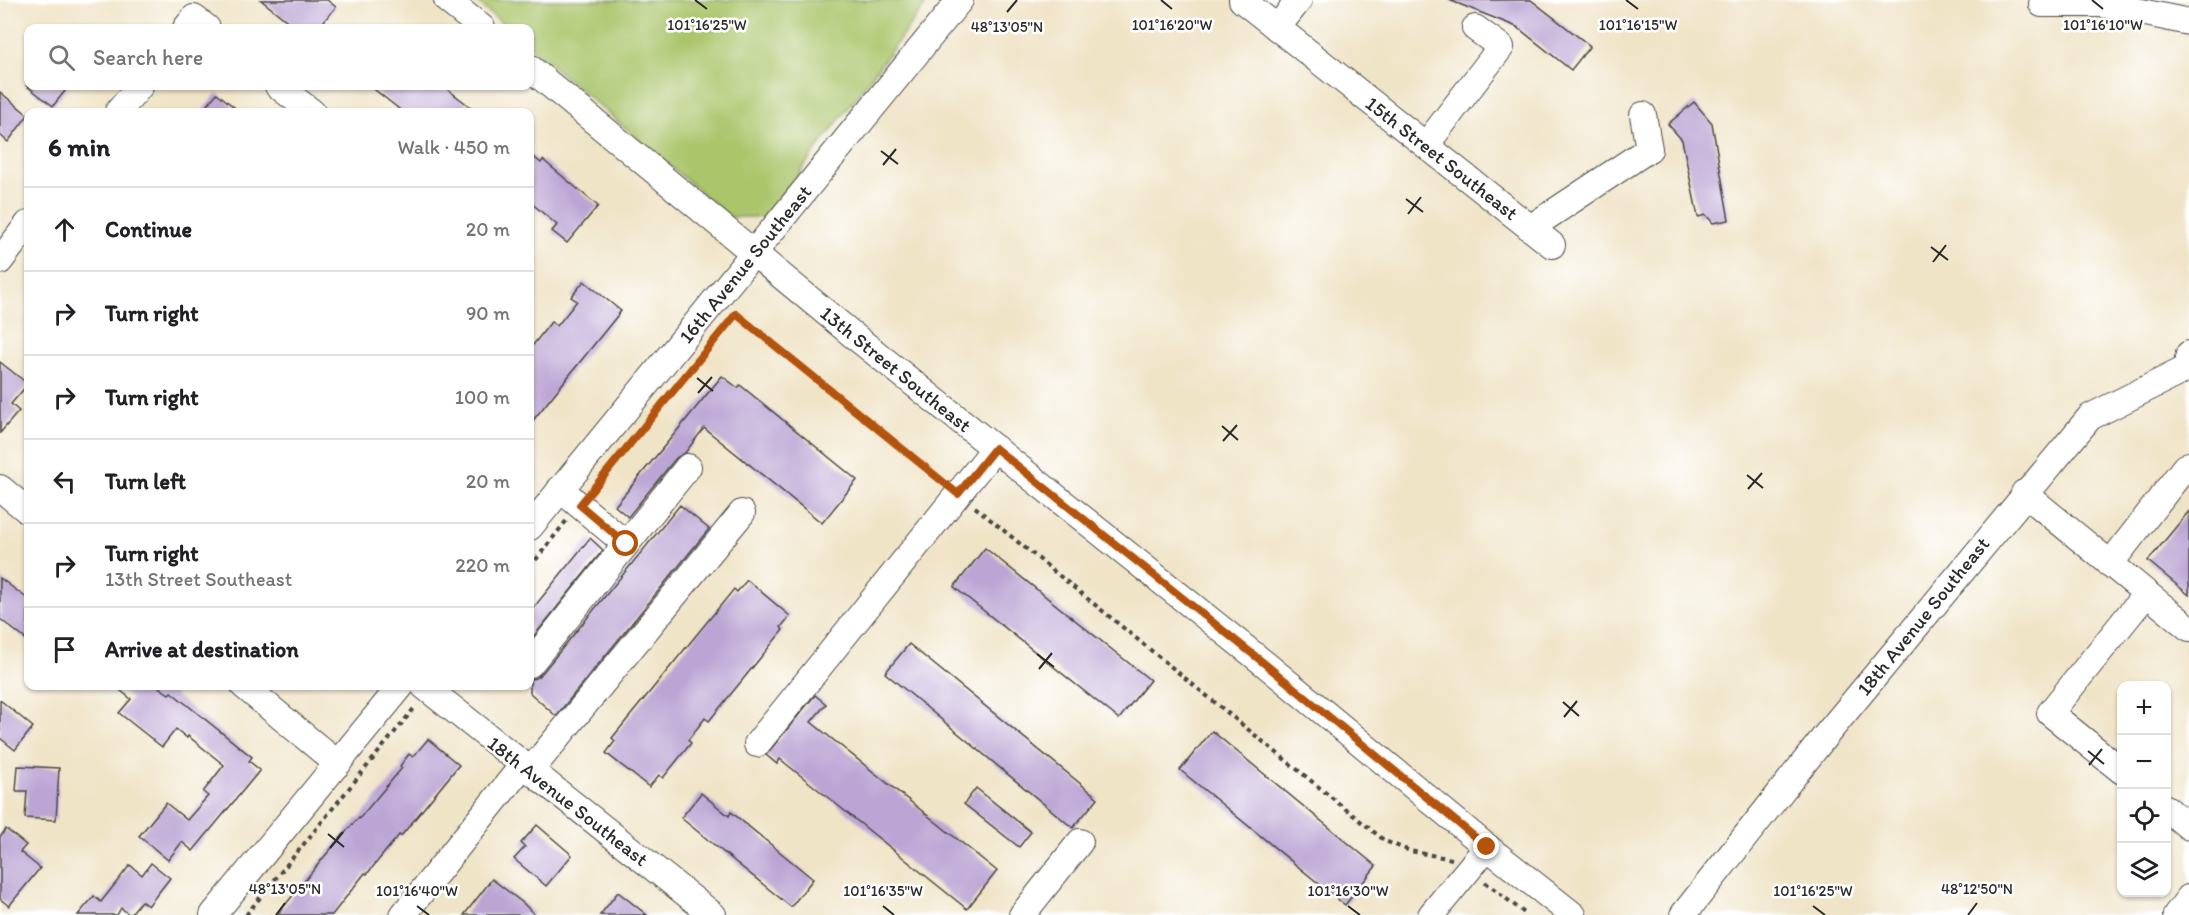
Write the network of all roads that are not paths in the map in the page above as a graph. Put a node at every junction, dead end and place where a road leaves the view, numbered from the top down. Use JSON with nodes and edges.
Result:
{"nodes":[{"id":1,"x":447,"y":0,"type":"edge"},
{"id":2,"x":960,"y":0,"type":"edge"},
{"id":3,"x":1242,"y":0,"type":"edge"},
{"id":4,"x":1299,"y":0,"type":"edge"},
{"id":5,"x":2042,"y":4,"type":"dead end"},
{"id":6,"x":2189,"y":22,"type":"edge"},
{"id":7,"x":477,"y":24,"type":"edge"},
{"id":8,"x":1278,"y":28,"type":"junction"},
{"id":9,"x":1475,"y":28,"type":"dead end"},
{"id":10,"x":534,"y":71,"type":"edge"},
{"id":11,"x":137,"y":90,"type":"edge"},
{"id":12,"x":283,"y":90,"type":"edge"},
{"id":13,"x":121,"y":108,"type":"edge"},
{"id":14,"x":307,"y":108,"type":"edge"},
{"id":15,"x":1643,"y":115,"type":"dead end"},
{"id":16,"x":1426,"y":145,"type":"junction"},
{"id":17,"x":1530,"y":228,"type":"junction"},
{"id":18,"x":24,"y":229,"type":"edge"},
{"id":19,"x":1552,"y":245,"type":"dead end"},
{"id":20,"x":754,"y":254,"type":"junction"},
{"id":21,"x":0,"y":261,"type":"edge"},
{"id":22,"x":2188,"y":364,"type":"edge"},
{"id":23,"x":995,"y":448,"type":"junction"},
{"id":24,"x":2189,"y":465,"type":"edge"},
{"id":25,"x":688,"y":467,"type":"dead end"},
{"id":26,"x":0,"y":488,"type":"edge"},
{"id":27,"x":560,"y":489,"type":"junction"},
{"id":28,"x":2024,"y":493,"type":"junction"},
{"id":29,"x":24,"y":508,"type":"edge"},
{"id":30,"x":742,"y":513,"type":"dead end"},
{"id":31,"x":534,"y":522,"type":"edge"},
{"id":32,"x":626,"y":544,"type":"junction"},
{"id":33,"x":2110,"y":564,"type":"junction"},
{"id":34,"x":2146,"y":594,"type":"junction"},
{"id":35,"x":2189,"y":628,"type":"edge"},
{"id":36,"x":534,"y":658,"type":"edge"},
{"id":37,"x":249,"y":690,"type":"edge"},
{"id":38,"x":398,"y":690,"type":"edge"},
{"id":39,"x":430,"y":690,"type":"edge"},
{"id":40,"x":758,"y":744,"type":"dead end"},
{"id":41,"x":338,"y":764,"type":"junction"},
{"id":42,"x":526,"y":768,"type":"junction"},
{"id":43,"x":2117,"y":768,"type":"edge"},
{"id":44,"x":2171,"y":812,"type":"edge"},
{"id":45,"x":2189,"y":827,"type":"edge"},
{"id":46,"x":1080,"y":842,"type":"dead end"},
{"id":47,"x":1487,"y":847,"type":"junction"},
{"id":48,"x":2189,"y":898,"type":"edge"},
{"id":49,"x":213,"y":915,"type":"edge"},
{"id":50,"x":403,"y":915,"type":"edge"},
{"id":51,"x":713,"y":915,"type":"edge"},
{"id":52,"x":1022,"y":915,"type":"edge"},
{"id":53,"x":1431,"y":915,"type":"edge"},
{"id":54,"x":1573,"y":915,"type":"edge"},
{"id":55,"x":1683,"y":915,"type":"edge"},
{"id":56,"x":2176,"y":915,"type":"edge"}],
"edges":[{"from":1,"to":7,"type":"street"},
{"from":2,"to":20,"type":"street","name":"16th Avenue Southeast"},
{"from":3,"to":8,"type":"street","name":"15th Street Southeast"},
{"from":4,"to":8,"type":"street"},
{"from":5,"to":6,"type":"street"},
{"from":8,"to":16,"type":"street","name":"15th Street Southeast"},
{"from":9,"to":16,"type":"street"},
{"from":10,"to":20,"type":"street","name":"13th Street Southeast"},
{"from":11,"to":13,"type":"street"},
{"from":12,"to":14,"type":"street"},
{"from":15,"to":17,"type":"street","name":"15th Street Southeast"},
{"from":16,"to":17,"type":"street","name":"15th Street Southeast"},
{"from":17,"to":19,"type":"street"},
{"from":18,"to":21,"type":"street"},
{"from":20,"to":23,"type":"street","name":"13th Street Southeast"},
{"from":20,"to":27,"type":"street","name":"16th Avenue Southeast"},
{"from":22,"to":28,"type":"street","name":"18th Avenue Southeast"},
{"from":23,"to":40,"type":"street"},
{"from":23,"to":47,"type":"street","name":"13th Street Southeast"},
{"from":24,"to":33,"type":"street"},
{"from":25,"to":32,"type":"street"},
{"from":26,"to":29,"type":"street"},
{"from":27,"to":31,"type":"street","name":"16th Avenue Southeast"},
{"from":27,"to":32,"type":"street"},
{"from":28,"to":33,"type":"street"},
{"from":28,"to":55,"type":"street","name":"18th Avenue Southeast"},
{"from":30,"to":42,"type":"street"},
{"from":32,"to":36,"type":"street"},
{"from":33,"to":34,"type":"street"},
{"from":34,"to":35,"type":"street"},
{"from":34,"to":43,"type":"street"},
{"from":37,"to":41,"type":"street"},
{"from":38,"to":41,"type":"street"},
{"from":39,"to":42,"type":"street","name":"18th Avenue Southeast"},
{"from":41,"to":49,"type":"street"},
{"from":42,"to":50,"type":"street"},
{"from":42,"to":51,"type":"street","name":"18th Avenue Southeast"},
{"from":44,"to":45,"type":"street"},
{"from":46,"to":52,"type":"street"},
{"from":47,"to":53,"type":"street"},
{"from":47,"to":54,"type":"street","name":"13th Street Southeast"},
{"from":48,"to":56,"type":"street"}]}
